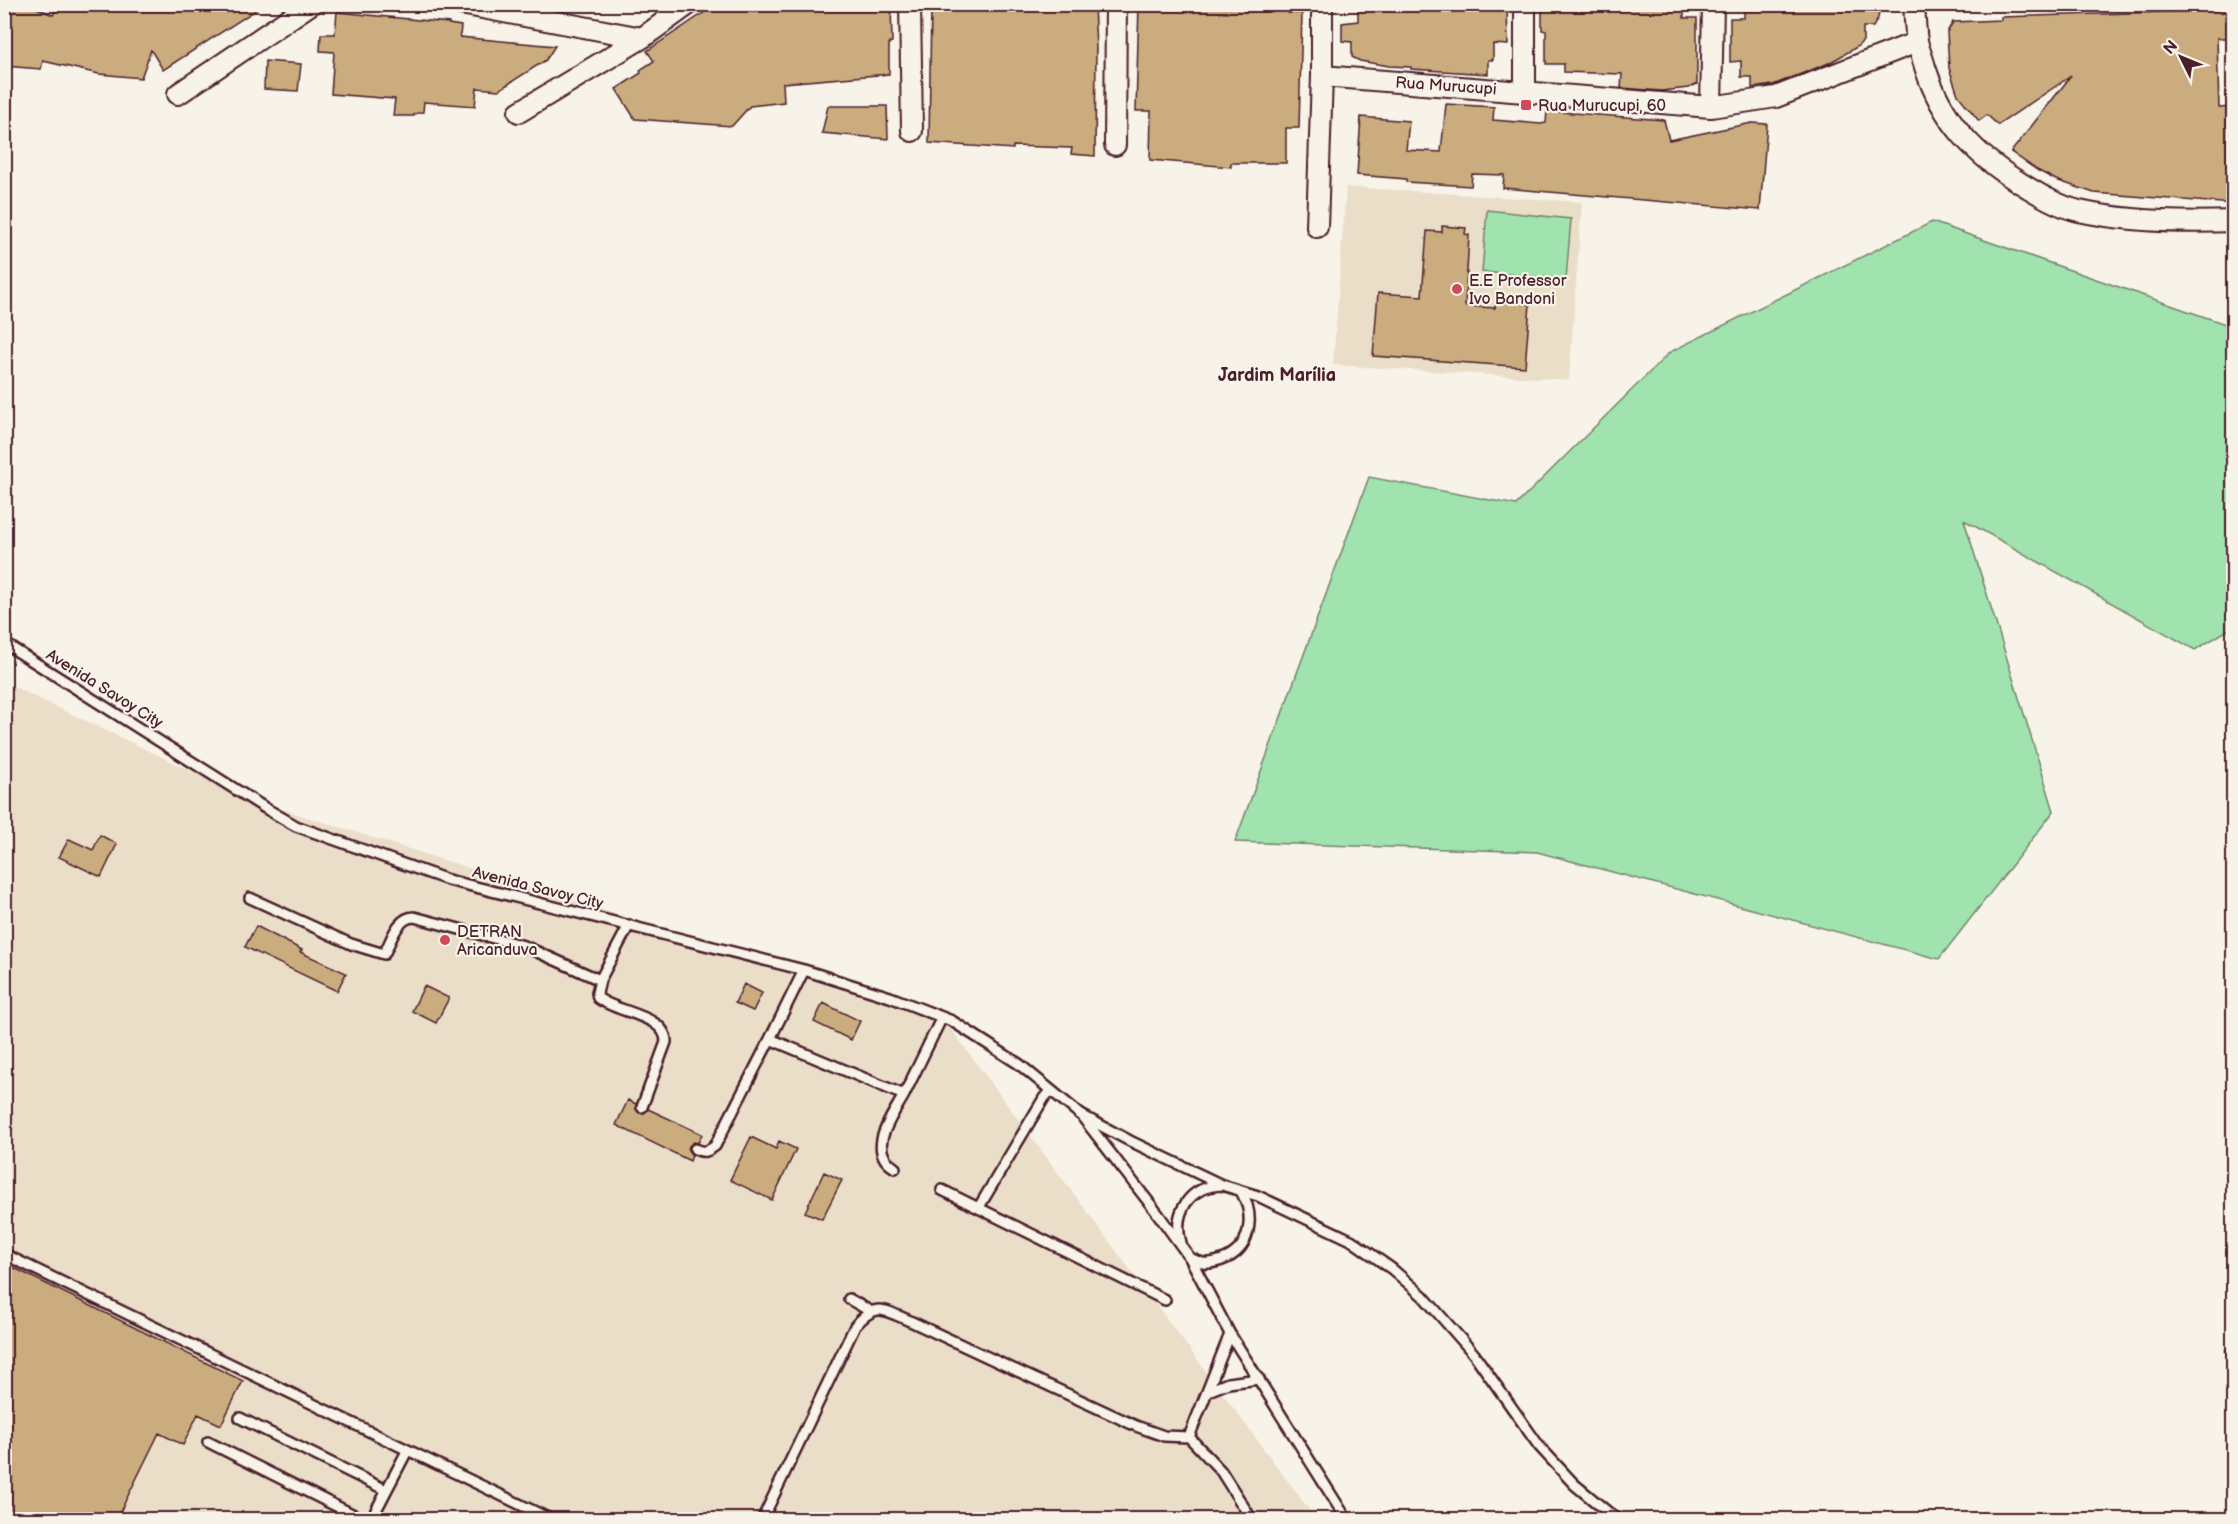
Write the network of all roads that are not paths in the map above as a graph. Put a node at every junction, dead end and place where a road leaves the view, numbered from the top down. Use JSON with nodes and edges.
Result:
{"nodes":[{"id":1,"x":311,"y":4,"type":"edge"},
{"id":2,"x":462,"y":4,"type":"edge"},
{"id":3,"x":689,"y":4,"type":"edge"},
{"id":4,"x":910,"y":4,"type":"edge"},
{"id":5,"x":1116,"y":4,"type":"edge"},
{"id":6,"x":1322,"y":4,"type":"edge"},
{"id":7,"x":1525,"y":4,"type":"edge"},
{"id":8,"x":1713,"y":4,"type":"edge"},
{"id":9,"x":1914,"y":4,"type":"edge"},
{"id":10,"x":642,"y":38,"type":"junction"},
{"id":11,"x":1917,"y":42,"type":"junction"},
{"id":12,"x":1322,"y":76,"type":"junction"},
{"id":13,"x":1525,"y":91,"type":"junction"},
{"id":14,"x":178,"y":94,"type":"dead end"},
{"id":15,"x":1711,"y":107,"type":"junction"},
{"id":16,"x":519,"y":112,"type":"dead end"},
{"id":17,"x":912,"y":131,"type":"dead end"},
{"id":18,"x":1115,"y":145,"type":"dead end"},
{"id":19,"x":2234,"y":221,"type":"edge"},
{"id":20,"x":1317,"y":227,"type":"dead end"},
{"id":21,"x":4,"y":643,"type":"edge"},
{"id":22,"x":250,"y":898,"type":"dead end"},
{"id":23,"x":629,"y":925,"type":"junction"},
{"id":24,"x":804,"y":970,"type":"junction"},
{"id":25,"x":600,"y":980,"type":"junction"},
{"id":26,"x":942,"y":1017,"type":"junction"},
{"id":27,"x":770,"y":1040,"type":"junction"},
{"id":28,"x":1050,"y":1091,"type":"junction"},
{"id":29,"x":904,"y":1095,"type":"junction"},
{"id":30,"x":642,"y":1107,"type":"dead end"},
{"id":31,"x":1081,"y":1115,"type":"junction"},
{"id":32,"x":695,"y":1149,"type":"dead end"},
{"id":33,"x":896,"y":1168,"type":"dead end"},
{"id":34,"x":1222,"y":1185,"type":"junction"},
{"id":35,"x":942,"y":1190,"type":"dead end"},
{"id":36,"x":1242,"y":1193,"type":"junction"},
{"id":37,"x":979,"y":1207,"type":"junction"},
{"id":38,"x":4,"y":1254,"type":"edge"},
{"id":39,"x":1187,"y":1254,"type":"junction"},
{"id":40,"x":849,"y":1299,"type":"dead end"},
{"id":41,"x":1165,"y":1300,"type":"dead end"},
{"id":42,"x":870,"y":1311,"type":"junction"},
{"id":43,"x":1230,"y":1334,"type":"junction"},
{"id":44,"x":1259,"y":1379,"type":"junction"},
{"id":45,"x":1208,"y":1391,"type":"junction"},
{"id":46,"x":240,"y":1418,"type":"dead end"},
{"id":47,"x":1189,"y":1437,"type":"junction"},
{"id":48,"x":208,"y":1442,"type":"dead end"},
{"id":49,"x":407,"y":1450,"type":"junction"},
{"id":50,"x":386,"y":1490,"type":"junction"},
{"id":51,"x":364,"y":1520,"type":"edge"},
{"id":52,"x":371,"y":1520,"type":"edge"},
{"id":53,"x":552,"y":1520,"type":"edge"},
{"id":54,"x":762,"y":1520,"type":"edge"},
{"id":55,"x":1252,"y":1520,"type":"edge"},
{"id":56,"x":1347,"y":1520,"type":"edge"},
{"id":57,"x":1620,"y":1520,"type":"edge"}],
"edges":[{"from":1,"to":14,"type":"street"},
{"from":2,"to":10,"type":"street"},
{"from":3,"to":10,"type":"street"},
{"from":4,"to":17,"type":"street"},
{"from":5,"to":18,"type":"street"},
{"from":6,"to":12,"type":"street"},
{"from":7,"to":13,"type":"street"},
{"from":8,"to":15,"type":"street"},
{"from":9,"to":11,"type":"street"},
{"from":10,"to":16,"type":"street"},
{"from":11,"to":15,"type":"street","name":"Rua Murucupi"},
{"from":11,"to":19,"type":"street"},
{"from":12,"to":13,"type":"street","name":"Rua Murucupi"},
{"from":12,"to":20,"type":"street"},
{"from":13,"to":15,"type":"street","name":"Rua Murucupi"},
{"from":21,"to":23,"type":"lane","name":"Avenida Savoy City"},
{"from":22,"to":25,"type":"lane"},
{"from":23,"to":24,"type":"lane","name":"Avenida Savoy City"},
{"from":23,"to":25,"type":"lane"},
{"from":24,"to":26,"type":"lane","name":"Avenida Savoy City"},
{"from":24,"to":27,"type":"lane"},
{"from":25,"to":30,"type":"lane"},
{"from":26,"to":28,"type":"lane","name":"Avenida Savoy City"},
{"from":26,"to":29,"type":"lane"},
{"from":27,"to":29,"type":"lane"},
{"from":27,"to":32,"type":"lane"},
{"from":28,"to":31,"type":"lane","name":"Avenida Savoy City"},
{"from":28,"to":37,"type":"lane"},
{"from":29,"to":33,"type":"lane"},
{"from":31,"to":34,"type":"lane"},
{"from":31,"to":39,"type":"lane"},
{"from":34,"to":36,"type":"lane"},
{"from":34,"to":39,"type":"lane"},
{"from":35,"to":37,"type":"lane"},
{"from":36,"to":39,"type":"lane"},
{"from":36,"to":57,"type":"lane"},
{"from":37,"to":41,"type":"lane"},
{"from":38,"to":49,"type":"lane"},
{"from":39,"to":43,"type":"lane"},
{"from":40,"to":42,"type":"lane"},
{"from":42,"to":47,"type":"lane"},
{"from":42,"to":54,"type":"lane"},
{"from":43,"to":44,"type":"lane"},
{"from":43,"to":45,"type":"lane"},
{"from":44,"to":45,"type":"lane"},
{"from":44,"to":56,"type":"lane"},
{"from":45,"to":47,"type":"lane"},
{"from":46,"to":50,"type":"lane"},
{"from":47,"to":55,"type":"lane"},
{"from":48,"to":51,"type":"lane"},
{"from":49,"to":50,"type":"lane"},
{"from":49,"to":53,"type":"lane"},
{"from":50,"to":52,"type":"lane"}]}
